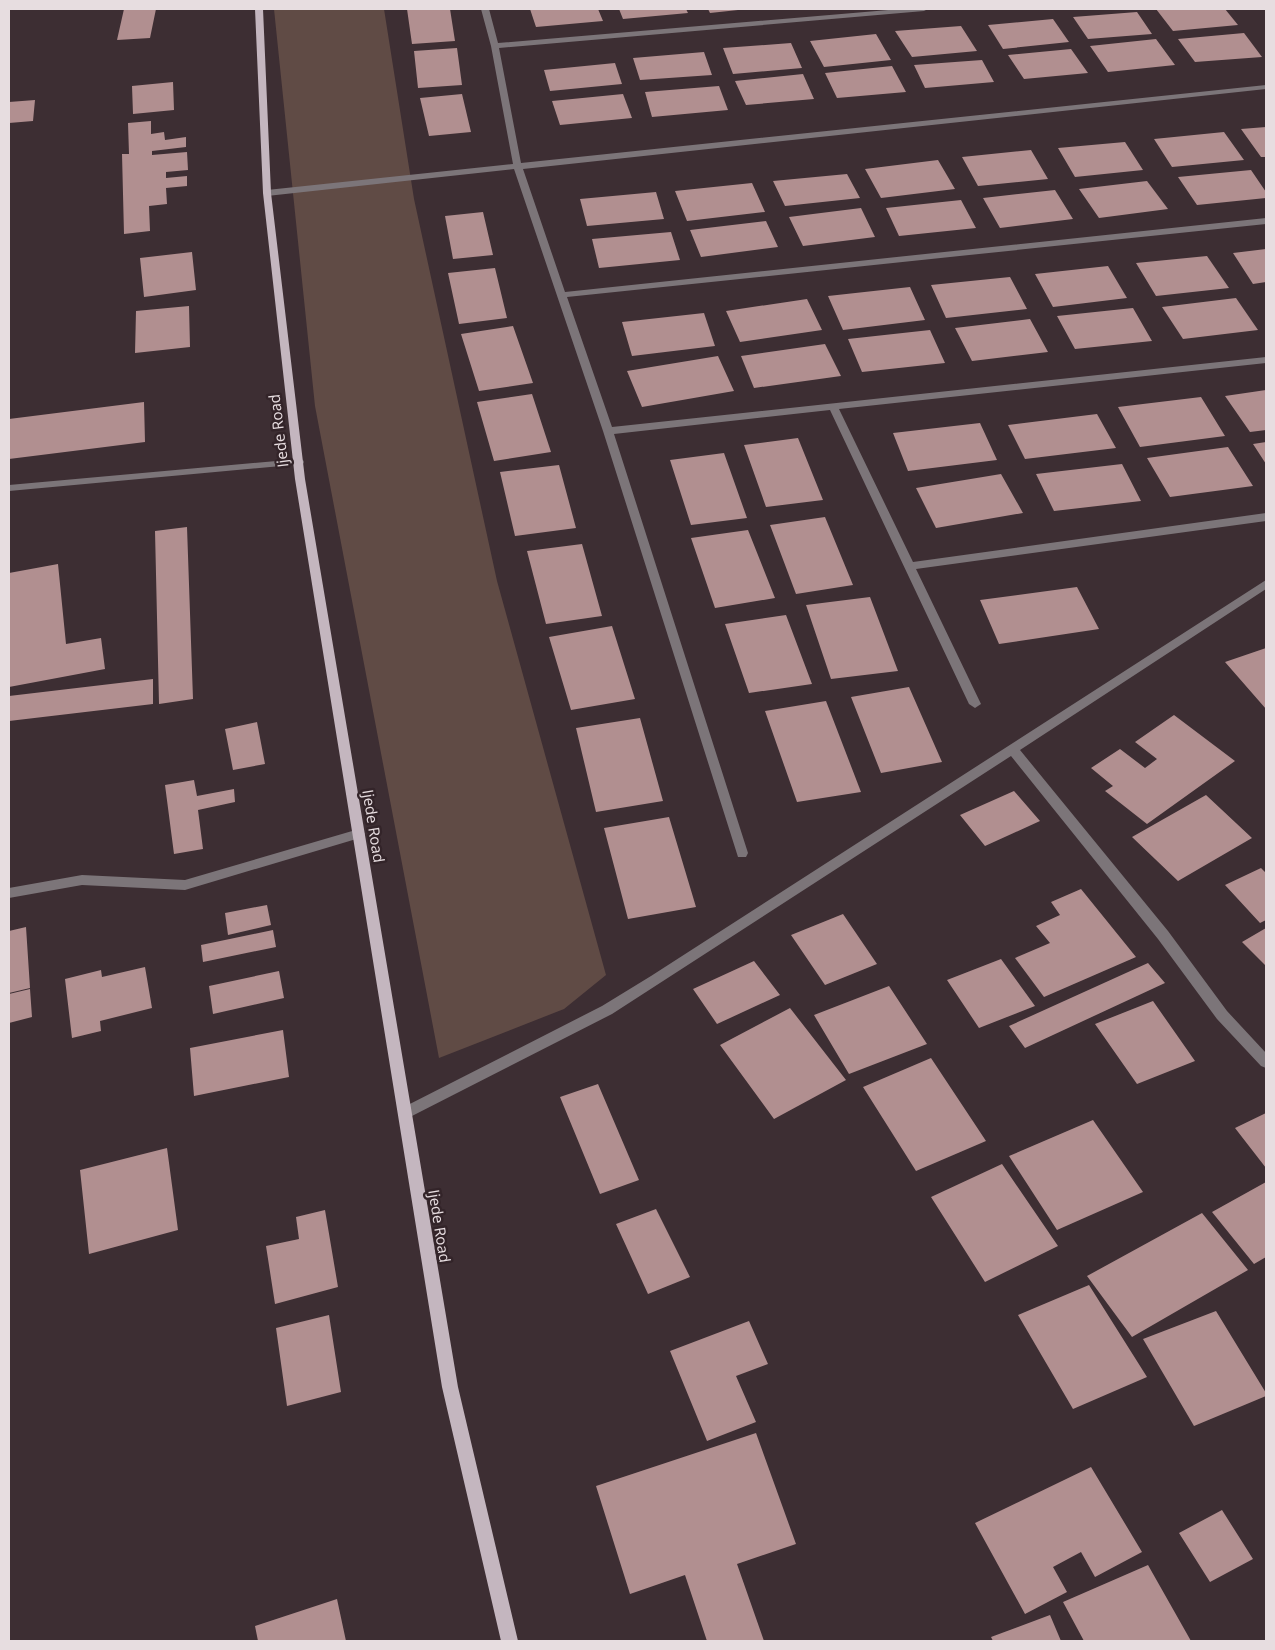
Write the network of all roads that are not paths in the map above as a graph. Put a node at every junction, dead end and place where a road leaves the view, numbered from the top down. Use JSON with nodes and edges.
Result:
{"nodes":[{"id":1,"x":259,"y":9,"type":"edge"},
{"id":2,"x":485,"y":9,"type":"edge"},
{"id":3,"x":924,"y":9,"type":"edge"},
{"id":4,"x":495,"y":46,"type":"junction"},
{"id":5,"x":1266,"y":87,"type":"edge"},
{"id":6,"x":517,"y":165,"type":"junction"},
{"id":7,"x":267,"y":193,"type":"junction"},
{"id":8,"x":1266,"y":221,"type":"edge"},
{"id":9,"x":562,"y":295,"type":"junction"},
{"id":10,"x":1266,"y":360,"type":"edge"},
{"id":11,"x":833,"y":407,"type":"junction"},
{"id":12,"x":608,"y":431,"type":"junction"},
{"id":13,"x":299,"y":462,"type":"junction"},
{"id":14,"x":9,"y":488,"type":"edge"},
{"id":15,"x":1266,"y":517,"type":"edge"},
{"id":16,"x":911,"y":566,"type":"junction"},
{"id":17,"x":1266,"y":584,"type":"edge"},
{"id":18,"x":975,"y":704,"type":"dead end"},
{"id":19,"x":1012,"y":749,"type":"junction"},
{"id":20,"x":359,"y":834,"type":"junction"},
{"id":21,"x":742,"y":853,"type":"dead end"},
{"id":22,"x":9,"y":893,"type":"edge"},
{"id":23,"x":1266,"y":1062,"type":"edge"},
{"id":24,"x":405,"y":1113,"type":"junction"},
{"id":25,"x":510,"y":1641,"type":"edge"}],
"edges":[{"from":1,"to":7,"type":"main road","name":"Ijede Road"},
{"from":2,"to":4,"type":"street"},
{"from":3,"to":4,"type":"street"},
{"from":4,"to":6,"type":"street"},
{"from":5,"to":6,"type":"street"},
{"from":6,"to":7,"type":"street"},
{"from":6,"to":9,"type":"street"},
{"from":7,"to":13,"type":"main road","name":"Ijede Road"},
{"from":8,"to":9,"type":"street"},
{"from":9,"to":12,"type":"street"},
{"from":10,"to":11,"type":"street"},
{"from":11,"to":12,"type":"street"},
{"from":11,"to":16,"type":"street"},
{"from":12,"to":21,"type":"street"},
{"from":13,"to":14,"type":"street"},
{"from":13,"to":20,"type":"main road","name":"Ijede Road"},
{"from":15,"to":16,"type":"street"},
{"from":16,"to":18,"type":"street"},
{"from":17,"to":19,"type":"street"},
{"from":19,"to":23,"type":"street"},
{"from":19,"to":24,"type":"street"},
{"from":20,"to":22,"type":"street"},
{"from":20,"to":24,"type":"main road","name":"Ijede Road"},
{"from":24,"to":25,"type":"main road","name":"Ijede Road"}]}
